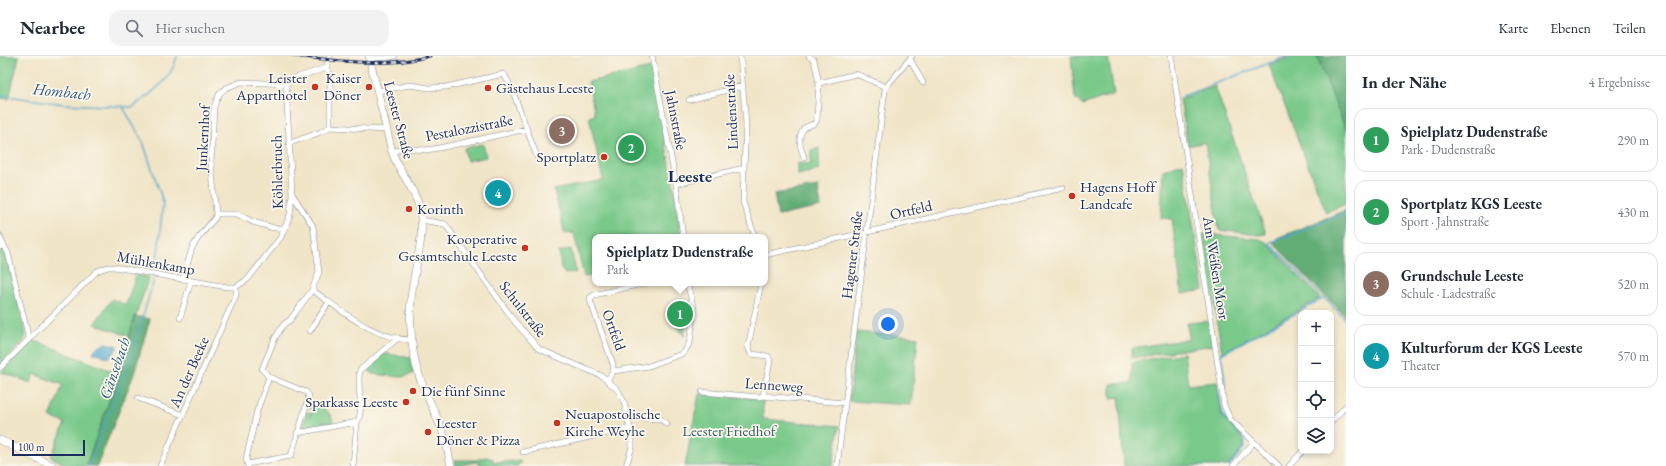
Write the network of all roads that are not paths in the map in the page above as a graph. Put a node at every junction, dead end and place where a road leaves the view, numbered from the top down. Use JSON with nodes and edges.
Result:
{"nodes":[{"id":1,"x":330,"y":56,"type":"edge"},
{"id":2,"x":652,"y":56,"type":"edge"},
{"id":3,"x":740,"y":56,"type":"edge"},
{"id":4,"x":809,"y":56,"type":"edge"},
{"id":5,"x":1171,"y":56,"type":"edge"},
{"id":6,"x":369,"y":57,"type":"edge"},
{"id":7,"x":394,"y":57,"type":"edge"},
{"id":8,"x":911,"y":57,"type":"edge"},
{"id":9,"x":326,"y":68,"type":"junction"},
{"id":10,"x":923,"y":82,"type":"dead end"},
{"id":11,"x":820,"y":83,"type":"junction"},
{"id":12,"x":286,"y":84,"type":"junction"},
{"id":13,"x":743,"y":86,"type":"junction"},
{"id":14,"x":886,"y":86,"type":"junction"},
{"id":15,"x":378,"y":91,"type":"junction"},
{"id":16,"x":689,"y":100,"type":"dead end"},
{"id":17,"x":330,"y":127,"type":"junction"},
{"id":18,"x":527,"y":129,"type":"junction"},
{"id":19,"x":387,"y":130,"type":"junction"},
{"id":20,"x":290,"y":143,"type":"junction"},
{"id":21,"x":392,"y":152,"type":"junction"},
{"id":22,"x":537,"y":157,"type":"dead end"},
{"id":23,"x":804,"y":157,"type":"dead end"},
{"id":24,"x":744,"y":168,"type":"junction"},
{"id":25,"x":676,"y":184,"type":"junction"},
{"id":26,"x":1063,"y":188,"type":"dead end"},
{"id":27,"x":292,"y":194,"type":"junction"},
{"id":28,"x":216,"y":214,"type":"junction"},
{"id":29,"x":421,"y":220,"type":"junction"},
{"id":30,"x":274,"y":228,"type":"junction"},
{"id":31,"x":286,"y":228,"type":"junction"},
{"id":32,"x":867,"y":232,"type":"junction"},
{"id":33,"x":284,"y":234,"type":"junction"},
{"id":34,"x":683,"y":234,"type":"edge"},
{"id":35,"x":754,"y":234,"type":"edge"},
{"id":36,"x":0,"y":237,"type":"edge"},
{"id":37,"x":2,"y":247,"type":"edge"},
{"id":38,"x":768,"y":254,"type":"edge"},
{"id":39,"x":183,"y":279,"type":"junction"},
{"id":40,"x":191,"y":281,"type":"junction"},
{"id":41,"x":633,"y":286,"type":"edge"},
{"id":42,"x":688,"y":286,"type":"edge"},
{"id":43,"x":760,"y":286,"type":"edge"},
{"id":44,"x":236,"y":287,"type":"junction"},
{"id":45,"x":312,"y":290,"type":"junction"},
{"id":46,"x":330,"y":302,"type":"junction"},
{"id":47,"x":180,"y":318,"type":"dead end"},
{"id":48,"x":310,"y":331,"type":"dead end"},
{"id":49,"x":398,"y":338,"type":"junction"},
{"id":50,"x":29,"y":339,"type":"junction"},
{"id":51,"x":412,"y":340,"type":"junction"},
{"id":52,"x":0,"y":368,"type":"edge"},
{"id":53,"x":613,"y":371,"type":"junction"},
{"id":54,"x":269,"y":377,"type":"junction"},
{"id":55,"x":607,"y":380,"type":"junction"},
{"id":56,"x":702,"y":392,"type":"dead end"},
{"id":57,"x":764,"y":396,"type":"junction"},
{"id":58,"x":138,"y":398,"type":"dead end"},
{"id":59,"x":845,"y":403,"type":"junction"},
{"id":60,"x":1346,"y":406,"type":"edge"},
{"id":61,"x":183,"y":415,"type":"junction"},
{"id":62,"x":627,"y":417,"type":"junction"},
{"id":63,"x":1334,"y":419,"type":"edge"},
{"id":64,"x":358,"y":422,"type":"junction"},
{"id":65,"x":667,"y":424,"type":"dead end"},
{"id":66,"x":630,"y":428,"type":"junction"},
{"id":67,"x":297,"y":433,"type":"junction"},
{"id":68,"x":0,"y":440,"type":"edge"},
{"id":69,"x":1254,"y":442,"type":"junction"},
{"id":70,"x":523,"y":452,"type":"dead end"},
{"id":71,"x":1301,"y":454,"type":"edge"},
{"id":72,"x":247,"y":465,"type":"edge"},
{"id":73,"x":53,"y":466,"type":"edge"},
{"id":74,"x":160,"y":466,"type":"edge"},
{"id":75,"x":352,"y":466,"type":"edge"},
{"id":76,"x":451,"y":466,"type":"edge"},
{"id":77,"x":626,"y":466,"type":"edge"},
{"id":78,"x":837,"y":466,"type":"edge"},
{"id":79,"x":1233,"y":466,"type":"edge"},
{"id":80,"x":1279,"y":466,"type":"edge"},
{"id":81,"x":1289,"y":466,"type":"edge"}],
"edges":[{"from":1,"to":9,"type":"street"},
{"from":2,"to":25,"type":"street","name":"Jahnstraße"},
{"from":3,"to":13,"type":"street","name":"Lindenstraße"},
{"from":4,"to":11,"type":"street"},
{"from":5,"to":69,"type":"street","name":"Am Weißen Moor"},
{"from":6,"to":7,"type":"street"},
{"from":6,"to":15,"type":"street","name":"Leester Straße"},
{"from":8,"to":10,"type":"street"},
{"from":8,"to":14,"type":"street"},
{"from":9,"to":12,"type":"street","name":"Junkernhof"},
{"from":9,"to":17,"type":"street"},
{"from":11,"to":14,"type":"street"},
{"from":11,"to":23,"type":"street"},
{"from":12,"to":20,"type":"street","name":"Köhlerbruch"},
{"from":12,"to":28,"type":"street","name":"Junkernhof"},
{"from":13,"to":16,"type":"street"},
{"from":13,"to":24,"type":"street","name":"Lindenstraße"},
{"from":14,"to":32,"type":"street","name":"Hagener Straße"},
{"from":15,"to":18,"type":"street"},
{"from":15,"to":19,"type":"street","name":"Leester Straße"},
{"from":17,"to":19,"type":"street"},
{"from":17,"to":20,"type":"street"},
{"from":18,"to":21,"type":"street","name":"Pestalozzistraße"},
{"from":18,"to":22,"type":"street"},
{"from":19,"to":21,"type":"street","name":"Leester Straße"},
{"from":20,"to":27,"type":"street","name":"Köhlerbruch"},
{"from":21,"to":29,"type":"street","name":"Leester Straße"},
{"from":24,"to":25,"type":"street","name":"Lindenstraße"},
{"from":24,"to":35,"type":"street"},
{"from":25,"to":34,"type":"street","name":"Jahnstraße"},
{"from":26,"to":32,"type":"street","name":"Ortfeld"},
{"from":27,"to":31,"type":"street","name":"Köhlerbruch"},
{"from":27,"to":45,"type":"street"},
{"from":28,"to":30,"type":"street"},
{"from":28,"to":39,"type":"street"},
{"from":29,"to":51,"type":"street","name":"Leester Straße"},
{"from":29,"to":55,"type":"street","name":"Schulstraße"},
{"from":30,"to":31,"type":"street"},
{"from":30,"to":33,"type":"street"},
{"from":31,"to":33,"type":"street","name":"Köhlerbruch"},
{"from":32,"to":38,"type":"street","name":"Ortfeld"},
{"from":32,"to":59,"type":"street","name":"Hagener Straße"},
{"from":33,"to":44,"type":"street","name":"Köhlerbruch"},
{"from":36,"to":37,"type":"street"},
{"from":37,"to":50,"type":"street"},
{"from":39,"to":40,"type":"street","name":"Mühlenkamp"},
{"from":39,"to":50,"type":"street","name":"Mühlenkamp"},
{"from":40,"to":44,"type":"street","name":"Mühlenkamp"},
{"from":40,"to":47,"type":"street"},
{"from":41,"to":53,"type":"street","name":"Ortfeld"},
{"from":42,"to":53,"type":"street"},
{"from":43,"to":57,"type":"street"},
{"from":44,"to":61,"type":"street","name":"An der Beeke"},
{"from":45,"to":46,"type":"street"},
{"from":45,"to":54,"type":"street"},
{"from":46,"to":48,"type":"street"},
{"from":46,"to":49,"type":"street"},
{"from":49,"to":51,"type":"street"},
{"from":49,"to":64,"type":"street"},
{"from":50,"to":52,"type":"street","name":"Mühlenkamp"},
{"from":51,"to":76,"type":"street","name":"Leester Straße"},
{"from":53,"to":55,"type":"street","name":"Ortfeld"},
{"from":54,"to":67,"type":"street"},
{"from":54,"to":72,"type":"street"},
{"from":55,"to":62,"type":"street","name":"Schulstraße"},
{"from":56,"to":57,"type":"street","name":"Lenneweg"},
{"from":57,"to":59,"type":"street","name":"Lenneweg"},
{"from":58,"to":61,"type":"street"},
{"from":59,"to":78,"type":"street","name":"Hagener Straße"},
{"from":60,"to":63,"type":"street"},
{"from":61,"to":74,"type":"street","name":"An der Beeke"},
{"from":62,"to":65,"type":"street"},
{"from":62,"to":66,"type":"street","name":"Schulstraße"},
{"from":64,"to":67,"type":"street"},
{"from":64,"to":75,"type":"street"},
{"from":66,"to":70,"type":"street"},
{"from":66,"to":77,"type":"street","name":"Schulstraße"},
{"from":67,"to":72,"type":"street"},
{"from":68,"to":73,"type":"street"},
{"from":69,"to":79,"type":"street"},
{"from":69,"to":80,"type":"street","name":"Am Weißen Moor"},
{"from":71,"to":81,"type":"street"}]}
